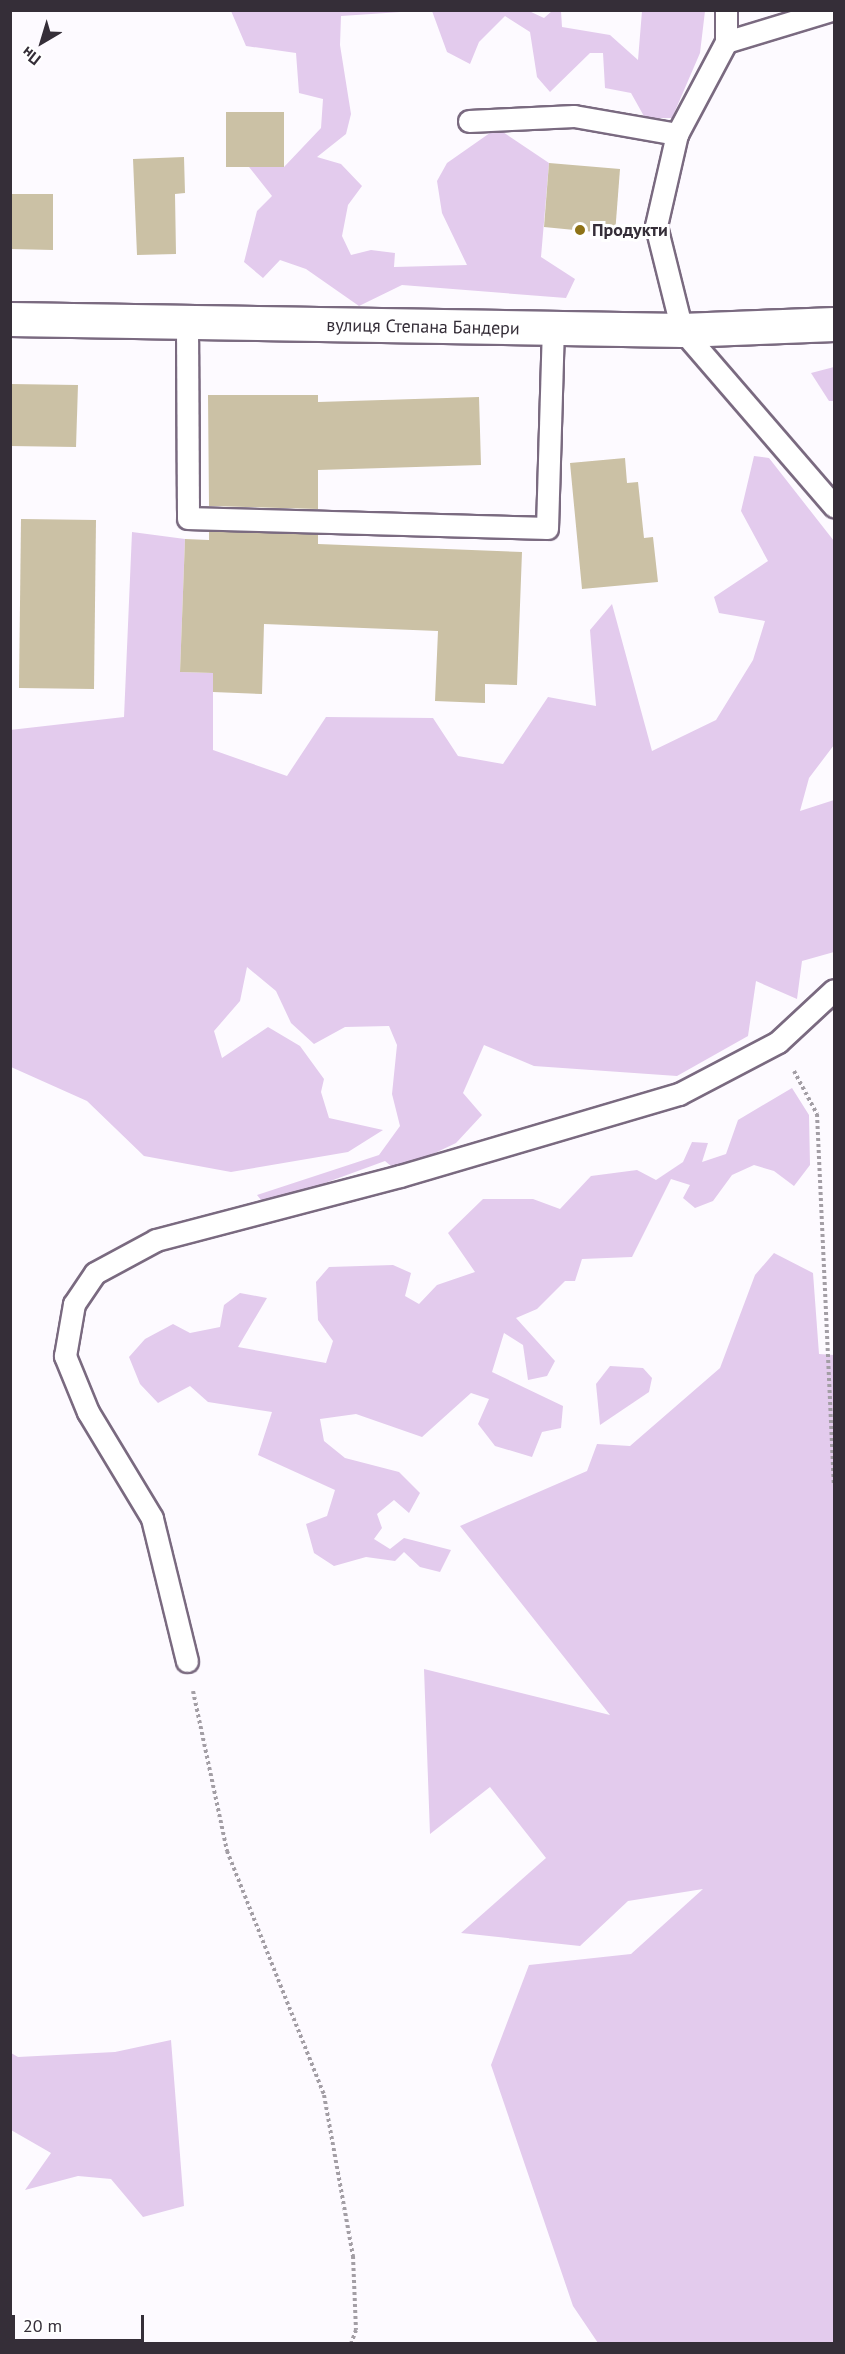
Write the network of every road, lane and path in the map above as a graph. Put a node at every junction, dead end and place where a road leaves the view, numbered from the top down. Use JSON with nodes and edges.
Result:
{"nodes":[{"id":1,"x":726,"y":10,"type":"edge"},
{"id":2,"x":831,"y":10,"type":"edge"},
{"id":3,"x":726,"y":42,"type":"junction"},
{"id":4,"x":469,"y":121,"type":"dead end"},
{"id":5,"x":677,"y":134,"type":"junction"},
{"id":6,"x":10,"y":319,"type":"edge"},
{"id":7,"x":187,"y":323,"type":"junction"},
{"id":8,"x":834,"y":324,"type":"edge"},
{"id":9,"x":553,"y":329,"type":"junction"},
{"id":10,"x":682,"y":330,"type":"junction"},
{"id":11,"x":834,"y":506,"type":"edge"},
{"id":12,"x":834,"y":990,"type":"edge"},
{"id":13,"x":778,"y":1042,"type":"junction"},
{"id":14,"x":834,"y":1484,"type":"edge"},
{"id":15,"x":187,"y":1661,"type":"joint"},
{"id":16,"x":351,"y":2343,"type":"edge"}],
"edges":[{"from":1,"to":3,"type":"lane"},
{"from":2,"to":3,"type":"lane"},
{"from":3,"to":5,"type":"lane"},
{"from":4,"to":5,"type":"lane"},
{"from":5,"to":10,"type":"lane"},
{"from":6,"to":7,"type":"main road","name":"вулиця Степана Бандери"},
{"from":7,"to":9,"type":"main road","name":"вулиця Степана Бандери"},
{"from":7,"to":9,"type":"lane"},
{"from":8,"to":10,"type":"main road","name":"вулиця Степана Бандери"},
{"from":9,"to":10,"type":"main road","name":"вулиця Степана Бандери"},
{"from":10,"to":11,"type":"lane"},
{"from":12,"to":13,"type":"lane"},
{"from":13,"to":14,"type":"path"},
{"from":13,"to":15,"type":"lane"},
{"from":15,"to":16,"type":"path"}]}
